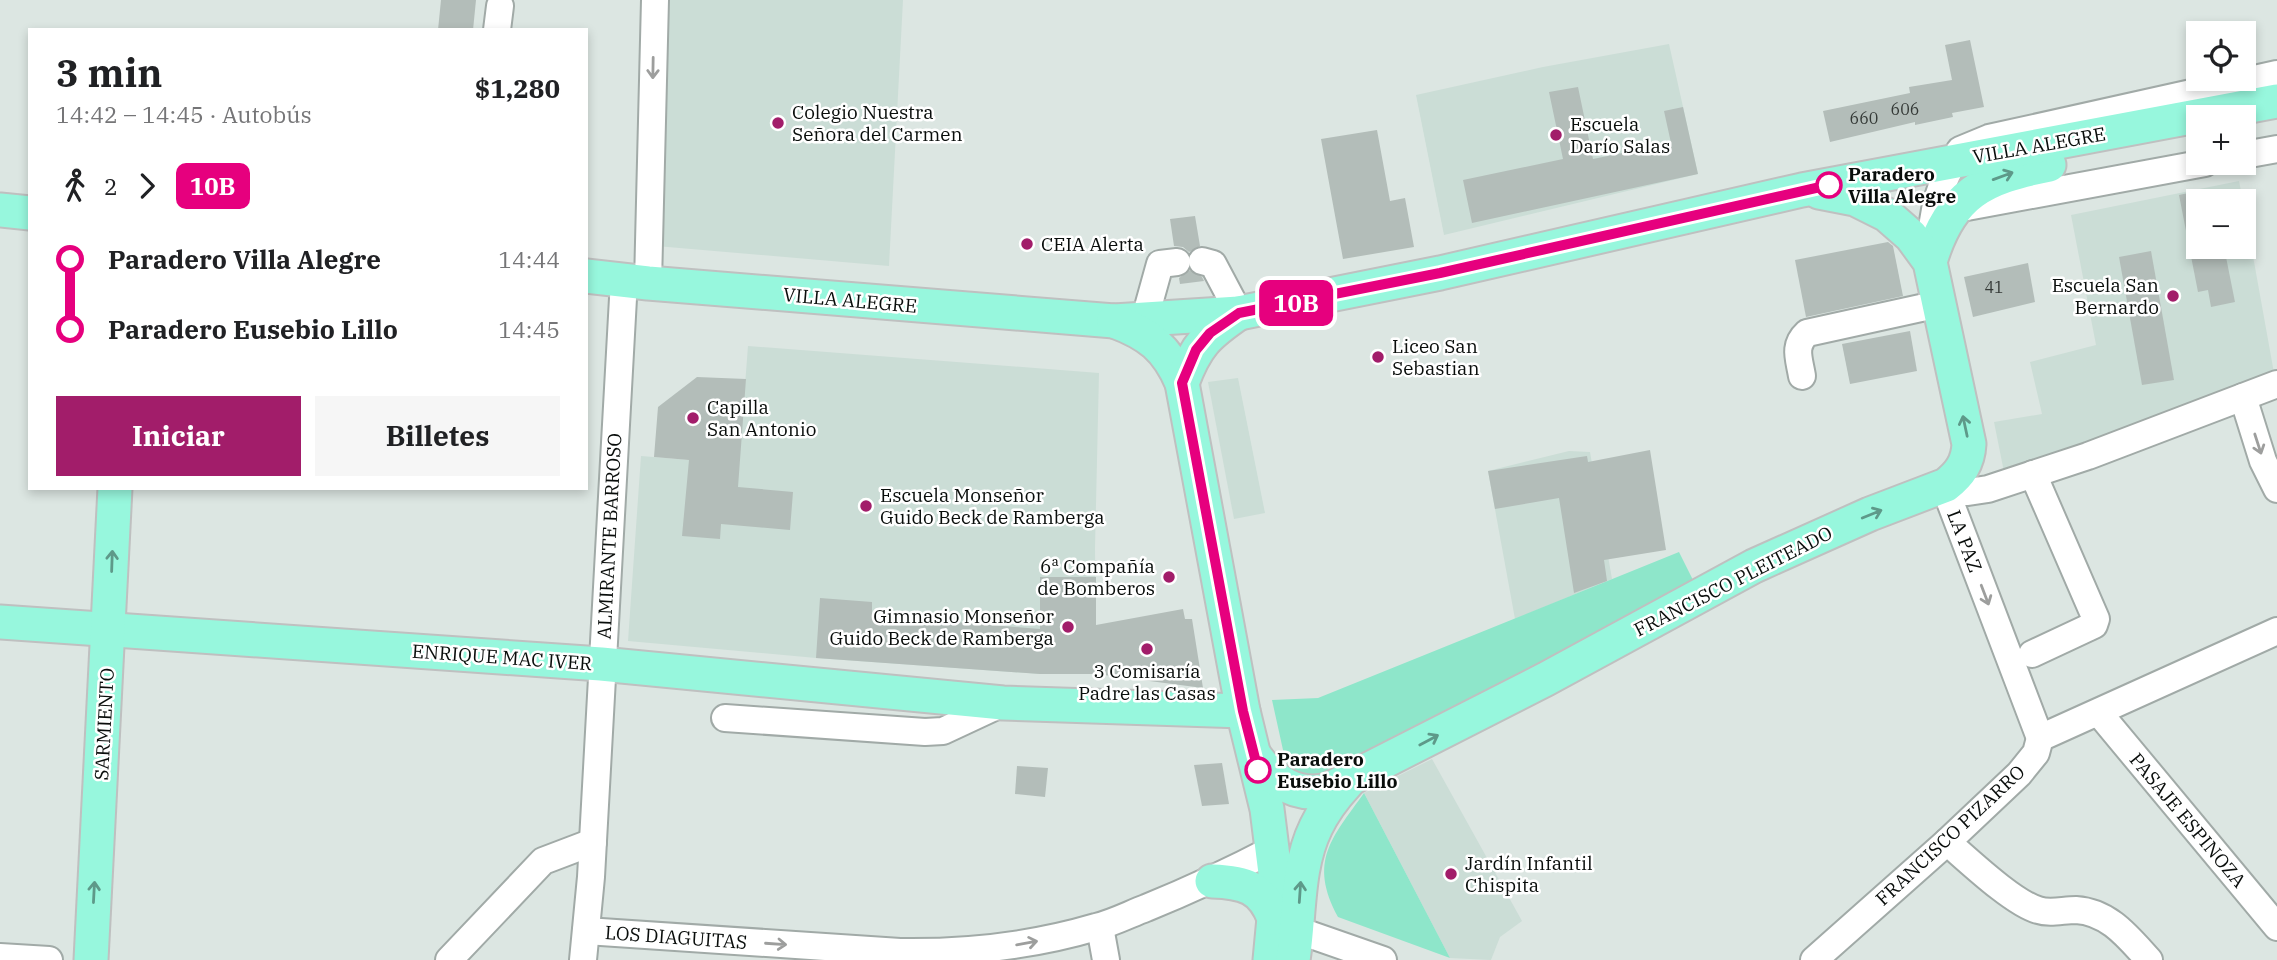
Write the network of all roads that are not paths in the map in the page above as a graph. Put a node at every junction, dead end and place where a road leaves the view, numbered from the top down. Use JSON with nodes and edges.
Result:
{"nodes":[{"id":1,"x":654,"y":0,"type":"edge"},
{"id":2,"x":2277,"y":74,"type":"edge"},
{"id":3,"x":2277,"y":101,"type":"edge"},
{"id":4,"x":2277,"y":121,"type":"edge"},
{"id":5,"x":2256,"y":125,"type":"edge"},
{"id":6,"x":2186,"y":139,"type":"edge"},
{"id":7,"x":2277,"y":149,"type":"edge"},
{"id":8,"x":2256,"y":153,"type":"edge"},
{"id":9,"x":1953,"y":161,"type":"junction"},
{"id":10,"x":2186,"y":167,"type":"edge"},
{"id":11,"x":1802,"y":190,"type":"junction"},
{"id":12,"x":1956,"y":209,"type":"junction"},
{"id":13,"x":0,"y":210,"type":"edge"},
{"id":14,"x":28,"y":213,"type":"edge"},
{"id":15,"x":1930,"y":261,"type":"junction"},
{"id":16,"x":588,"y":276,"type":"edge"},
{"id":17,"x":636,"y":282,"type":"junction"},
{"id":18,"x":1939,"y":304,"type":"junction"},
{"id":19,"x":1239,"y":313,"type":"junction"},
{"id":20,"x":1129,"y":319,"type":"junction"},
{"id":21,"x":1802,"y":376,"type":"dead end"},
{"id":22,"x":1182,"y":383,"type":"junction"},
{"id":23,"x":2277,"y":384,"type":"edge"},
{"id":24,"x":2243,"y":397,"type":"junction"},
{"id":25,"x":2033,"y":474,"type":"junction"},
{"id":26,"x":1945,"y":485,"type":"junction"},
{"id":27,"x":2277,"y":489,"type":"edge"},
{"id":28,"x":115,"y":490,"type":"edge"},
{"id":29,"x":0,"y":622,"type":"edge"},
{"id":30,"x":109,"y":629,"type":"junction"},
{"id":31,"x":2277,"y":631,"type":"edge"},
{"id":32,"x":2032,"y":654,"type":"dead end"},
{"id":33,"x":601,"y":664,"type":"junction"},
{"id":34,"x":1003,"y":703,"type":"junction"},
{"id":35,"x":1243,"y":711,"type":"junction"},
{"id":36,"x":2099,"y":713,"type":"junction"},
{"id":37,"x":725,"y":718,"type":"dead end"},
{"id":38,"x":2040,"y":738,"type":"junction"},
{"id":39,"x":1255,"y":756,"type":"junction"},
{"id":40,"x":1347,"y":783,"type":"junction"},
{"id":41,"x":593,"y":842,"type":"junction"},
{"id":42,"x":1947,"y":842,"type":"junction"},
{"id":43,"x":1273,"y":849,"type":"junction"},
{"id":44,"x":1212,"y":881,"type":"junction"},
{"id":45,"x":1100,"y":927,"type":"junction"},
{"id":46,"x":2277,"y":928,"type":"edge"},
{"id":47,"x":586,"y":931,"type":"junction"},
{"id":48,"x":1288,"y":936,"type":"edge"},
{"id":49,"x":900,"y":956,"type":"edge"},
{"id":50,"x":0,"y":957,"type":"edge"},
{"id":51,"x":49,"y":960,"type":"edge"},
{"id":52,"x":90,"y":960,"type":"edge"},
{"id":53,"x":449,"y":960,"type":"edge"},
{"id":54,"x":583,"y":960,"type":"edge"},
{"id":55,"x":1107,"y":960,"type":"edge"},
{"id":56,"x":1270,"y":960,"type":"edge"},
{"id":57,"x":1383,"y":960,"type":"edge"},
{"id":58,"x":1814,"y":960,"type":"edge"},
{"id":59,"x":2149,"y":960,"type":"edge"}],
"edges":[{"from":1,"to":17,"type":"street","name":"ALMIRANTE BARROSO","one_way":true},
{"from":2,"to":9,"type":"street"},
{"from":3,"to":9,"type":"main road","name":"VILLA ALEGRE"},
{"from":4,"to":5,"type":"main road"},
{"from":12,"to":6,"type":"main road","name":"VILLA ALEGRE","one_way":true},
{"from":7,"to":8,"type":"street"},
{"from":9,"to":11,"type":"main road","name":"VILLA ALEGRE"},
{"from":9,"to":15,"type":"street"},
{"from":10,"to":12,"type":"street"},
{"from":11,"to":15,"type":"main road","name":"VILLA ALEGRE"},
{"from":11,"to":19,"type":"main road","name":"VILLA ALEGRE"},
{"from":12,"to":15,"type":"main road","name":"VILLA ALEGRE"},
{"from":13,"to":14,"type":"main road"},
{"from":15,"to":18,"type":"main road","name":"LA PAZ"},
{"from":16,"to":17,"type":"main road","name":"VILLA ALEGRE"},
{"from":17,"to":20,"type":"main road","name":"VILLA ALEGRE"},
{"from":17,"to":33,"type":"street","name":"ALMIRANTE BARROSO"},
{"from":18,"to":21,"type":"street"},
{"from":26,"to":18,"type":"main road","name":"LA PAZ","one_way":true},
{"from":19,"to":20,"type":"main road","name":"VILLA ALEGRE"},
{"from":19,"to":20,"type":"street"},
{"from":19,"to":22,"type":"main road"},
{"from":20,"to":22,"type":"main road","name":"VILLA ALEGRE"},
{"from":22,"to":35,"type":"main road","name":"VILLA ALEGRE"},
{"from":23,"to":24,"type":"street"},
{"from":24,"to":25,"type":"street"},
{"from":24,"to":27,"type":"street","one_way":true},
{"from":25,"to":26,"type":"street"},
{"from":25,"to":32,"type":"street"},
{"from":26,"to":38,"type":"street","name":"LA PAZ","one_way":true},
{"from":40,"to":26,"type":"main road","name":"FRANCISCO PLEITEADO","one_way":true},
{"from":30,"to":28,"type":"main road","name":"SARMIENTO","one_way":true},
{"from":29,"to":30,"type":"main road","name":"ENRIQUE MAC IVER"},
{"from":30,"to":33,"type":"main road","name":"ENRIQUE MAC IVER"},
{"from":52,"to":30,"type":"main road","name":"SARMIENTO","one_way":true},
{"from":31,"to":36,"type":"street"},
{"from":33,"to":34,"type":"main road","name":"ENRIQUE MAC IVER"},
{"from":33,"to":41,"type":"street","name":"ALMIRANTE BARROSO"},
{"from":34,"to":35,"type":"main road","name":"ENRIQUE MAC IVER"},
{"from":34,"to":37,"type":"street","name":"ENRIQUE MAC IVER"},
{"from":35,"to":39,"type":"main road","name":"VILLA ALEGRE"},
{"from":36,"to":38,"type":"street"},
{"from":36,"to":46,"type":"street","name":"PASAJE ESPINOZA"},
{"from":38,"to":42,"type":"street","name":"FRANCISCO PIZARRO"},
{"from":39,"to":40,"type":"main road","name":"FRANCISCO PLEITEADO"},
{"from":39,"to":43,"type":"main road","name":"VILLA ALEGRE"},
{"from":48,"to":40,"type":"main road","one_way":true},
{"from":41,"to":47,"type":"street","name":"ALMIRANTE BARROSO"},
{"from":41,"to":53,"type":"street"},
{"from":42,"to":58,"type":"street","name":"FRANCISCO PIZARRO"},
{"from":42,"to":59,"type":"street"},
{"from":43,"to":44,"type":"street"},
{"from":43,"to":48,"type":"main road","name":"VILLA ALEGRE"},
{"from":44,"to":45,"type":"street"},
{"from":44,"to":48,"type":"main road"},
{"from":49,"to":45,"type":"street","name":"LOS DIAGUITAS","one_way":true},
{"from":45,"to":55,"type":"street"},
{"from":47,"to":49,"type":"street","name":"LOS DIAGUITAS","one_way":true},
{"from":47,"to":54,"type":"street","name":"ALMIRANTE BARROSO"},
{"from":48,"to":56,"type":"main road"},
{"from":48,"to":57,"type":"street"},
{"from":50,"to":51,"type":"street"}]}
